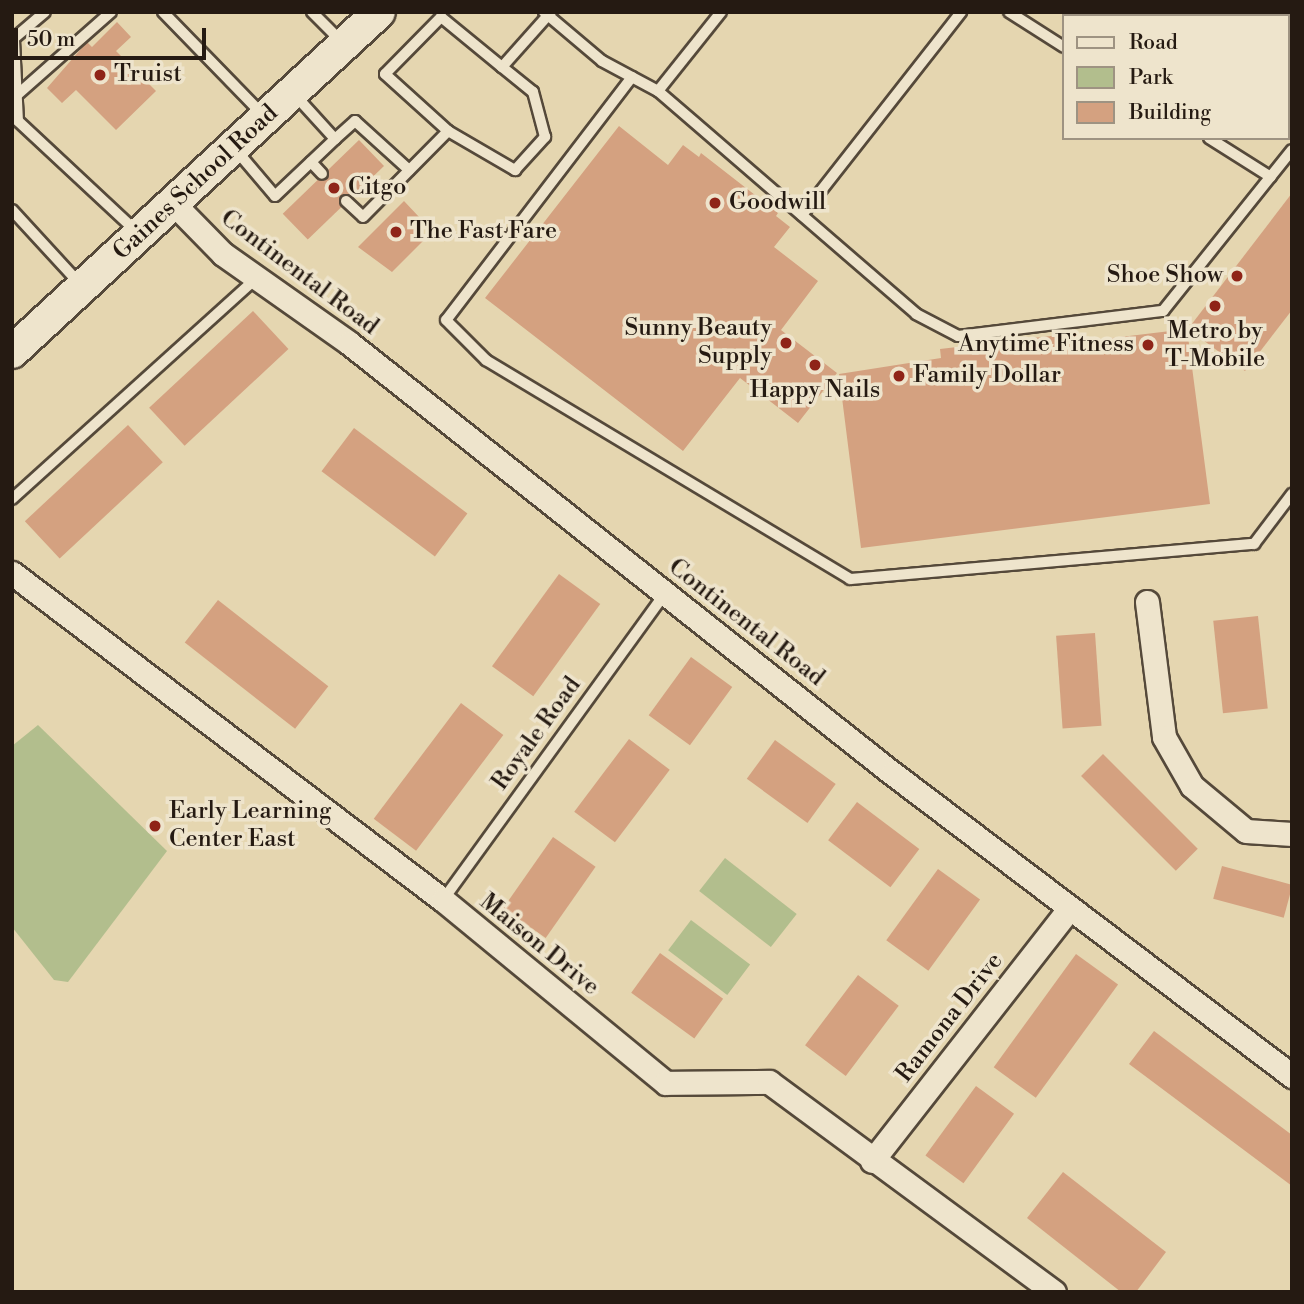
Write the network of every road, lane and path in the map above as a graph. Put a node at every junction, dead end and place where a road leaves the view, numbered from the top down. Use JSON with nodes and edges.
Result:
{"nodes":[{"id":1,"x":45,"y":12,"type":"edge"},
{"id":2,"x":111,"y":12,"type":"edge"},
{"id":3,"x":163,"y":12,"type":"edge"},
{"id":4,"x":312,"y":12,"type":"edge"},
{"id":5,"x":379,"y":12,"type":"edge"},
{"id":6,"x":721,"y":12,"type":"edge"},
{"id":7,"x":961,"y":12,"type":"edge"},
{"id":8,"x":1009,"y":12,"type":"edge"},
{"id":9,"x":547,"y":14,"type":"edge"},
{"id":10,"x":13,"y":40,"type":"edge"},
{"id":11,"x":344,"y":44,"type":"junction"},
{"id":12,"x":1062,"y":46,"type":"edge"},
{"id":13,"x":502,"y":67,"type":"junction"},
{"id":14,"x":632,"y":77,"type":"junction"},
{"id":15,"x":658,"y":91,"type":"junction"},
{"id":16,"x":293,"y":93,"type":"junction"},
{"id":17,"x":17,"y":95,"type":"junction"},
{"id":18,"x":266,"y":118,"type":"junction"},
{"id":19,"x":15,"y":119,"type":"edge"},
{"id":20,"x":448,"y":131,"type":"junction"},
{"id":21,"x":335,"y":139,"type":"junction"},
{"id":22,"x":1212,"y":140,"type":"edge"},
{"id":23,"x":234,"y":147,"type":"junction"},
{"id":24,"x":1292,"y":150,"type":"edge"},
{"id":25,"x":311,"y":162,"type":"junction"},
{"id":26,"x":409,"y":170,"type":"junction"},
{"id":27,"x":322,"y":174,"type":"dead end"},
{"id":28,"x":1271,"y":177,"type":"junction"},
{"id":29,"x":346,"y":201,"type":"dead end"},
{"id":30,"x":174,"y":204,"type":"junction"},
{"id":31,"x":12,"y":211,"type":"edge"},
{"id":32,"x":802,"y":215,"type":"junction"},
{"id":33,"x":140,"y":235,"type":"junction"},
{"id":34,"x":259,"y":276,"type":"junction"},
{"id":35,"x":83,"y":287,"type":"junction"},
{"id":36,"x":12,"y":352,"type":"edge"},
{"id":37,"x":1292,"y":494,"type":"edge"},
{"id":38,"x":12,"y":499,"type":"edge"},
{"id":39,"x":12,"y":573,"type":"edge"},
{"id":40,"x":665,"y":593,"type":"junction"},
{"id":41,"x":1147,"y":602,"type":"dead end"},
{"id":42,"x":1292,"y":834,"type":"edge"},
{"id":43,"x":443,"y":900,"type":"junction"},
{"id":44,"x":1070,"y":908,"type":"junction"},
{"id":45,"x":1292,"y":1076,"type":"edge"},
{"id":46,"x":872,"y":1161,"type":"junction"},
{"id":47,"x":1054,"y":1292,"type":"edge"}],
"edges":[{"from":1,"to":10,"type":"lane"},
{"from":2,"to":17,"type":"lane"},
{"from":3,"to":18,"type":"lane"},
{"from":4,"to":11,"type":"lane"},
{"from":5,"to":11,"type":"main road","name":"Gaines School Road"},
{"from":6,"to":15,"type":"lane"},
{"from":7,"to":32,"type":"lane"},
{"from":8,"to":12,"type":"lane"},
{"from":9,"to":13,"type":"lane"},
{"from":9,"to":14,"type":"lane"},
{"from":10,"to":17,"type":"lane"},
{"from":11,"to":16,"type":"main road","name":"Gaines School Road"},
{"from":13,"to":20,"type":"lane"},
{"from":13,"to":20,"type":"lane"},
{"from":14,"to":15,"type":"lane"},
{"from":14,"to":37,"type":"lane"},
{"from":15,"to":32,"type":"lane"},
{"from":16,"to":18,"type":"main road","name":"Gaines School Road"},
{"from":16,"to":21,"type":"lane"},
{"from":17,"to":19,"type":"lane"},
{"from":18,"to":23,"type":"main road","name":"Gaines School Road"},
{"from":19,"to":33,"type":"lane"},
{"from":20,"to":26,"type":"lane"},
{"from":21,"to":25,"type":"lane"},
{"from":21,"to":26,"type":"lane"},
{"from":22,"to":28,"type":"lane"},
{"from":23,"to":25,"type":"lane"},
{"from":23,"to":30,"type":"main road","name":"Gaines School Road"},
{"from":24,"to":28,"type":"lane"},
{"from":25,"to":27,"type":"lane"},
{"from":26,"to":29,"type":"lane"},
{"from":28,"to":32,"type":"lane"},
{"from":30,"to":33,"type":"main road","name":"Gaines School Road"},
{"from":30,"to":34,"type":"street","name":"Continental Road"},
{"from":31,"to":35,"type":"lane"},
{"from":33,"to":35,"type":"main road","name":"Gaines School Road"},
{"from":34,"to":38,"type":"lane"},
{"from":34,"to":40,"type":"street","name":"Continental Road"},
{"from":35,"to":36,"type":"main road","name":"Gaines School Road"},
{"from":39,"to":43,"type":"street","name":"Maison Drive"},
{"from":40,"to":43,"type":"lane","name":"Royale Road"},
{"from":40,"to":44,"type":"street","name":"Continental Road"},
{"from":41,"to":42,"type":"street"},
{"from":43,"to":46,"type":"street","name":"Maison Drive"},
{"from":44,"to":45,"type":"street","name":"Continental Road"},
{"from":44,"to":46,"type":"street","name":"Ramona Drive"},
{"from":46,"to":47,"type":"street","name":"Maison Drive"}]}
